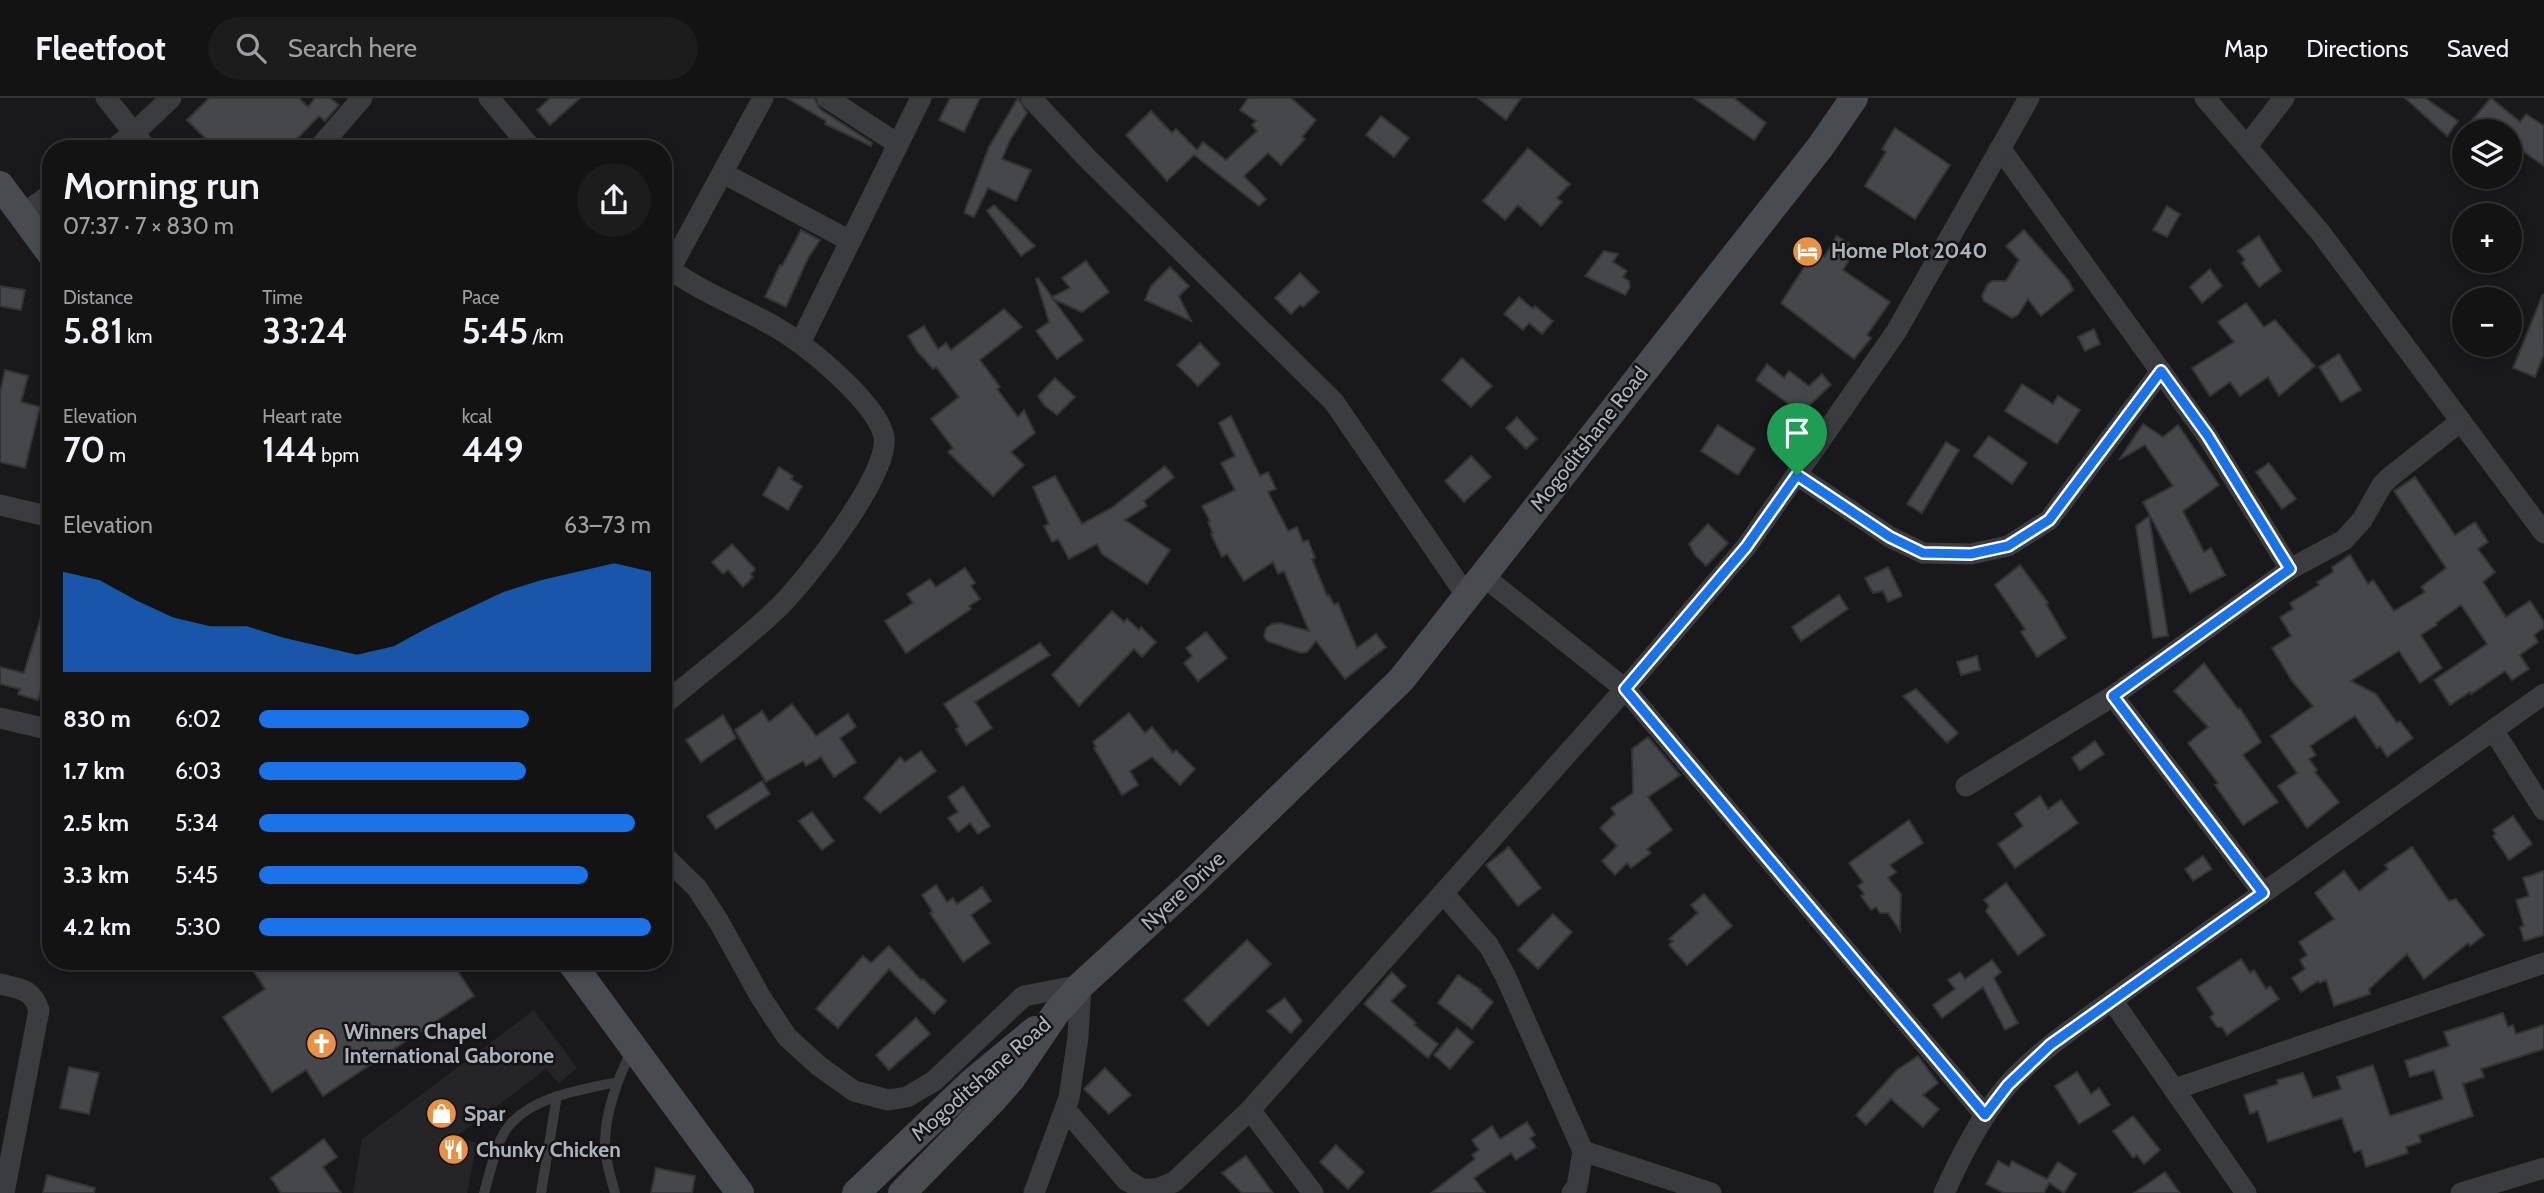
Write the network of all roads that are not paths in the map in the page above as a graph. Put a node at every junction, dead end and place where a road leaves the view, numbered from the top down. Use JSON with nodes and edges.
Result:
{"nodes":[{"id":1,"x":106,"y":98,"type":"edge"},
{"id":2,"x":171,"y":98,"type":"edge"},
{"id":3,"x":362,"y":98,"type":"edge"},
{"id":4,"x":489,"y":98,"type":"edge"},
{"id":5,"x":762,"y":98,"type":"edge"},
{"id":6,"x":827,"y":98,"type":"edge"},
{"id":7,"x":921,"y":98,"type":"edge"},
{"id":8,"x":1031,"y":98,"type":"edge"},
{"id":9,"x":1854,"y":98,"type":"edge"},
{"id":10,"x":2029,"y":98,"type":"edge"},
{"id":11,"x":2205,"y":98,"type":"edge"},
{"id":12,"x":2284,"y":98,"type":"edge"},
{"id":13,"x":140,"y":140,"type":"edge"},
{"id":14,"x":142,"y":140,"type":"edge"},
{"id":15,"x":326,"y":140,"type":"edge"},
{"id":16,"x":524,"y":140,"type":"edge"},
{"id":17,"x":898,"y":144,"type":"junction"},
{"id":18,"x":2247,"y":146,"type":"junction"},
{"id":19,"x":2000,"y":148,"type":"junction"},
{"id":20,"x":723,"y":173,"type":"junction"},
{"id":21,"x":0,"y":185,"type":"edge"},
{"id":22,"x":42,"y":201,"type":"edge"},
{"id":23,"x":22,"y":215,"type":"junction"},
{"id":24,"x":42,"y":242,"type":"edge"},
{"id":25,"x":850,"y":242,"type":"junction"},
{"id":26,"x":672,"y":259,"type":"edge"},
{"id":27,"x":672,"y":270,"type":"edge"},
{"id":28,"x":800,"y":343,"type":"junction"},
{"id":29,"x":2161,"y":371,"type":"junction"},
{"id":30,"x":2461,"y":421,"type":"junction"},
{"id":31,"x":1797,"y":475,"type":"junction"},
{"id":32,"x":0,"y":505,"type":"edge"},
{"id":33,"x":42,"y":515,"type":"edge"},
{"id":34,"x":2544,"y":533,"type":"edge"},
{"id":35,"x":2290,"y":569,"type":"junction"},
{"id":36,"x":1474,"y":585,"type":"junction"},
{"id":37,"x":1625,"y":689,"type":"junction"},
{"id":38,"x":2544,"y":694,"type":"edge"},
{"id":39,"x":2113,"y":696,"type":"junction"},
{"id":40,"x":672,"y":697,"type":"edge"},
{"id":41,"x":0,"y":718,"type":"edge"},
{"id":42,"x":42,"y":728,"type":"edge"},
{"id":43,"x":2493,"y":730,"type":"junction"},
{"id":44,"x":1311,"y":769,"type":"joint"},
{"id":45,"x":1966,"y":786,"type":"dead end"},
{"id":46,"x":2544,"y":810,"type":"edge"},
{"id":47,"x":672,"y":864,"type":"edge"},
{"id":48,"x":1443,"y":893,"type":"junction"},
{"id":49,"x":2263,"y":893,"type":"junction"},
{"id":50,"x":2544,"y":963,"type":"edge"},
{"id":51,"x":577,"y":970,"type":"edge"},
{"id":52,"x":0,"y":984,"type":"edge"},
{"id":53,"x":1081,"y":985,"type":"junction"},
{"id":54,"x":2112,"y":1000,"type":"junction"},
{"id":55,"x":1056,"y":1013,"type":"junction"},
{"id":56,"x":633,"y":1046,"type":"junction"},
{"id":57,"x":617,"y":1082,"type":"junction"},
{"id":58,"x":2175,"y":1089,"type":"junction"},
{"id":59,"x":557,"y":1096,"type":"junction"},
{"id":60,"x":1066,"y":1110,"type":"junction"},
{"id":61,"x":1250,"y":1110,"type":"junction"},
{"id":62,"x":1985,"y":1115,"type":"junction"},
{"id":63,"x":1583,"y":1151,"type":"junction"},
{"id":64,"x":2544,"y":1168,"type":"edge"},
{"id":65,"x":4,"y":1193,"type":"edge"},
{"id":66,"x":484,"y":1193,"type":"edge"},
{"id":67,"x":541,"y":1193,"type":"edge"},
{"id":68,"x":615,"y":1193,"type":"edge"},
{"id":69,"x":740,"y":1193,"type":"edge"},
{"id":70,"x":856,"y":1193,"type":"edge"},
{"id":71,"x":902,"y":1193,"type":"edge"},
{"id":72,"x":1034,"y":1193,"type":"edge"},
{"id":73,"x":1313,"y":1193,"type":"edge"},
{"id":74,"x":1572,"y":1193,"type":"edge"},
{"id":75,"x":1711,"y":1193,"type":"edge"},
{"id":76,"x":1944,"y":1193,"type":"edge"},
{"id":77,"x":2246,"y":1193,"type":"edge"},
{"id":78,"x":2460,"y":1193,"type":"edge"}],
"edges":[{"from":1,"to":13,"type":"street"},
{"from":2,"to":14,"type":"street"},
{"from":3,"to":15,"type":"street"},
{"from":4,"to":16,"type":"street"},
{"from":5,"to":20,"type":"street"},
{"from":6,"to":17,"type":"street"},
{"from":7,"to":17,"type":"street"},
{"from":8,"to":36,"type":"street"},
{"from":9,"to":36,"type":"main road","name":"Mogoditshane Road"},
{"from":10,"to":19,"type":"street"},
{"from":11,"to":18,"type":"street"},
{"from":12,"to":18,"type":"street"},
{"from":17,"to":25,"type":"street"},
{"from":18,"to":30,"type":"street"},
{"from":19,"to":29,"type":"street"},
{"from":19,"to":31,"type":"street"},
{"from":20,"to":25,"type":"street"},
{"from":20,"to":26,"type":"street"},
{"from":21,"to":23,"type":"main road"},
{"from":22,"to":23,"type":"street"},
{"from":23,"to":24,"type":"main road"},
{"from":25,"to":28,"type":"street"},
{"from":27,"to":28,"type":"street"},
{"from":28,"to":40,"type":"street"},
{"from":29,"to":31,"type":"street"},
{"from":29,"to":35,"type":"street"},
{"from":30,"to":34,"type":"street"},
{"from":30,"to":35,"type":"street"},
{"from":31,"to":37,"type":"street"},
{"from":32,"to":33,"type":"street"},
{"from":35,"to":39,"type":"street"},
{"from":36,"to":37,"type":"street"},
{"from":36,"to":44,"type":"main road","name":"Mogoditshane Road"},
{"from":37,"to":48,"type":"street"},
{"from":37,"to":62,"type":"street"},
{"from":38,"to":43,"type":"street"},
{"from":39,"to":45,"type":"street"},
{"from":39,"to":49,"type":"street"},
{"from":41,"to":42,"type":"street"},
{"from":43,"to":46,"type":"street"},
{"from":43,"to":49,"type":"street"},
{"from":44,"to":53,"type":"main road","name":"Nyere Drive"},
{"from":47,"to":53,"type":"street"},
{"from":48,"to":61,"type":"street"},
{"from":48,"to":63,"type":"street"},
{"from":49,"to":54,"type":"street"},
{"from":50,"to":58,"type":"street"},
{"from":51,"to":56,"type":"main road"},
{"from":52,"to":65,"type":"street"},
{"from":53,"to":55,"type":"main road","name":"Nyere Drive"},
{"from":53,"to":60,"type":"street"},
{"from":54,"to":58,"type":"street"},
{"from":54,"to":62,"type":"street"},
{"from":55,"to":70,"type":"main road","name":"Mogoditshane Road"},
{"from":55,"to":71,"type":"main road","name":"Mogoditshane Road"},
{"from":56,"to":57,"type":"lane"},
{"from":56,"to":69,"type":"main road"},
{"from":57,"to":59,"type":"lane"},
{"from":57,"to":68,"type":"lane"},
{"from":58,"to":77,"type":"street"},
{"from":59,"to":66,"type":"lane"},
{"from":59,"to":67,"type":"lane"},
{"from":60,"to":61,"type":"street"},
{"from":60,"to":72,"type":"street"},
{"from":61,"to":73,"type":"street"},
{"from":62,"to":76,"type":"street"},
{"from":63,"to":74,"type":"street"},
{"from":63,"to":75,"type":"street"},
{"from":64,"to":78,"type":"street"}]}
